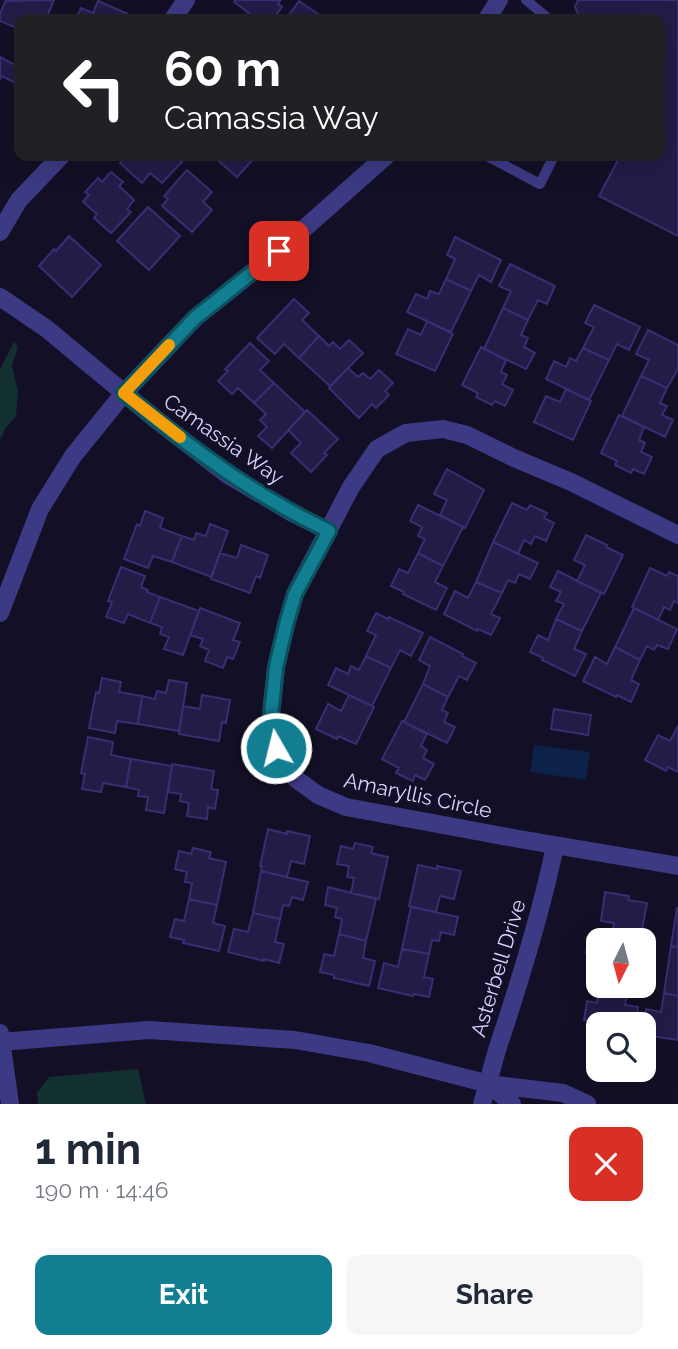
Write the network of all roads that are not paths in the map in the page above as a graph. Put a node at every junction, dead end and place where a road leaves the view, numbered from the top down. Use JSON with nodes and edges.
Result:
{"nodes":[{"id":1,"x":526,"y":0,"type":"edge"},
{"id":2,"x":544,"y":14,"type":"edge"},
{"id":3,"x":56,"y":161,"type":"edge"},
{"id":4,"x":380,"y":161,"type":"edge"},
{"id":5,"x":496,"y":161,"type":"edge"},
{"id":6,"x":552,"y":161,"type":"edge"},
{"id":7,"x":0,"y":232,"type":"edge"},
{"id":8,"x":0,"y":297,"type":"edge"},
{"id":9,"x":124,"y":393,"type":"junction"},
{"id":10,"x":329,"y":531,"type":"junction"},
{"id":11,"x":678,"y":535,"type":"edge"},
{"id":12,"x":0,"y":613,"type":"edge"},
{"id":13,"x":555,"y":846,"type":"junction"},
{"id":14,"x":678,"y":866,"type":"edge"},
{"id":15,"x":0,"y":1039,"type":"edge"},
{"id":16,"x":489,"y":1084,"type":"junction"},
{"id":17,"x":10,"y":1104,"type":"edge"},
{"id":18,"x":482,"y":1104,"type":"edge"},
{"id":19,"x":512,"y":1104,"type":"edge"},
{"id":20,"x":587,"y":1104,"type":"edge"}],
"edges":[{"from":1,"to":2,"type":"lane"},
{"from":3,"to":7,"type":"street"},
{"from":4,"to":9,"type":"street"},
{"from":5,"to":6,"type":"lane"},
{"from":8,"to":9,"type":"street","name":"Camassia Way"},
{"from":9,"to":10,"type":"street","name":"Camassia Way"},
{"from":9,"to":12,"type":"street"},
{"from":10,"to":11,"type":"street","name":"Amaryllis Circle"},
{"from":10,"to":13,"type":"street","name":"Amaryllis Circle"},
{"from":13,"to":14,"type":"street","name":"Amaryllis Circle"},
{"from":13,"to":16,"type":"street","name":"Asterbell Drive"},
{"from":15,"to":16,"type":"street"},
{"from":15,"to":17,"type":"street"},
{"from":16,"to":18,"type":"street","name":"Asterbell Drive"},
{"from":16,"to":19,"type":"street"},
{"from":16,"to":20,"type":"street"}]}
